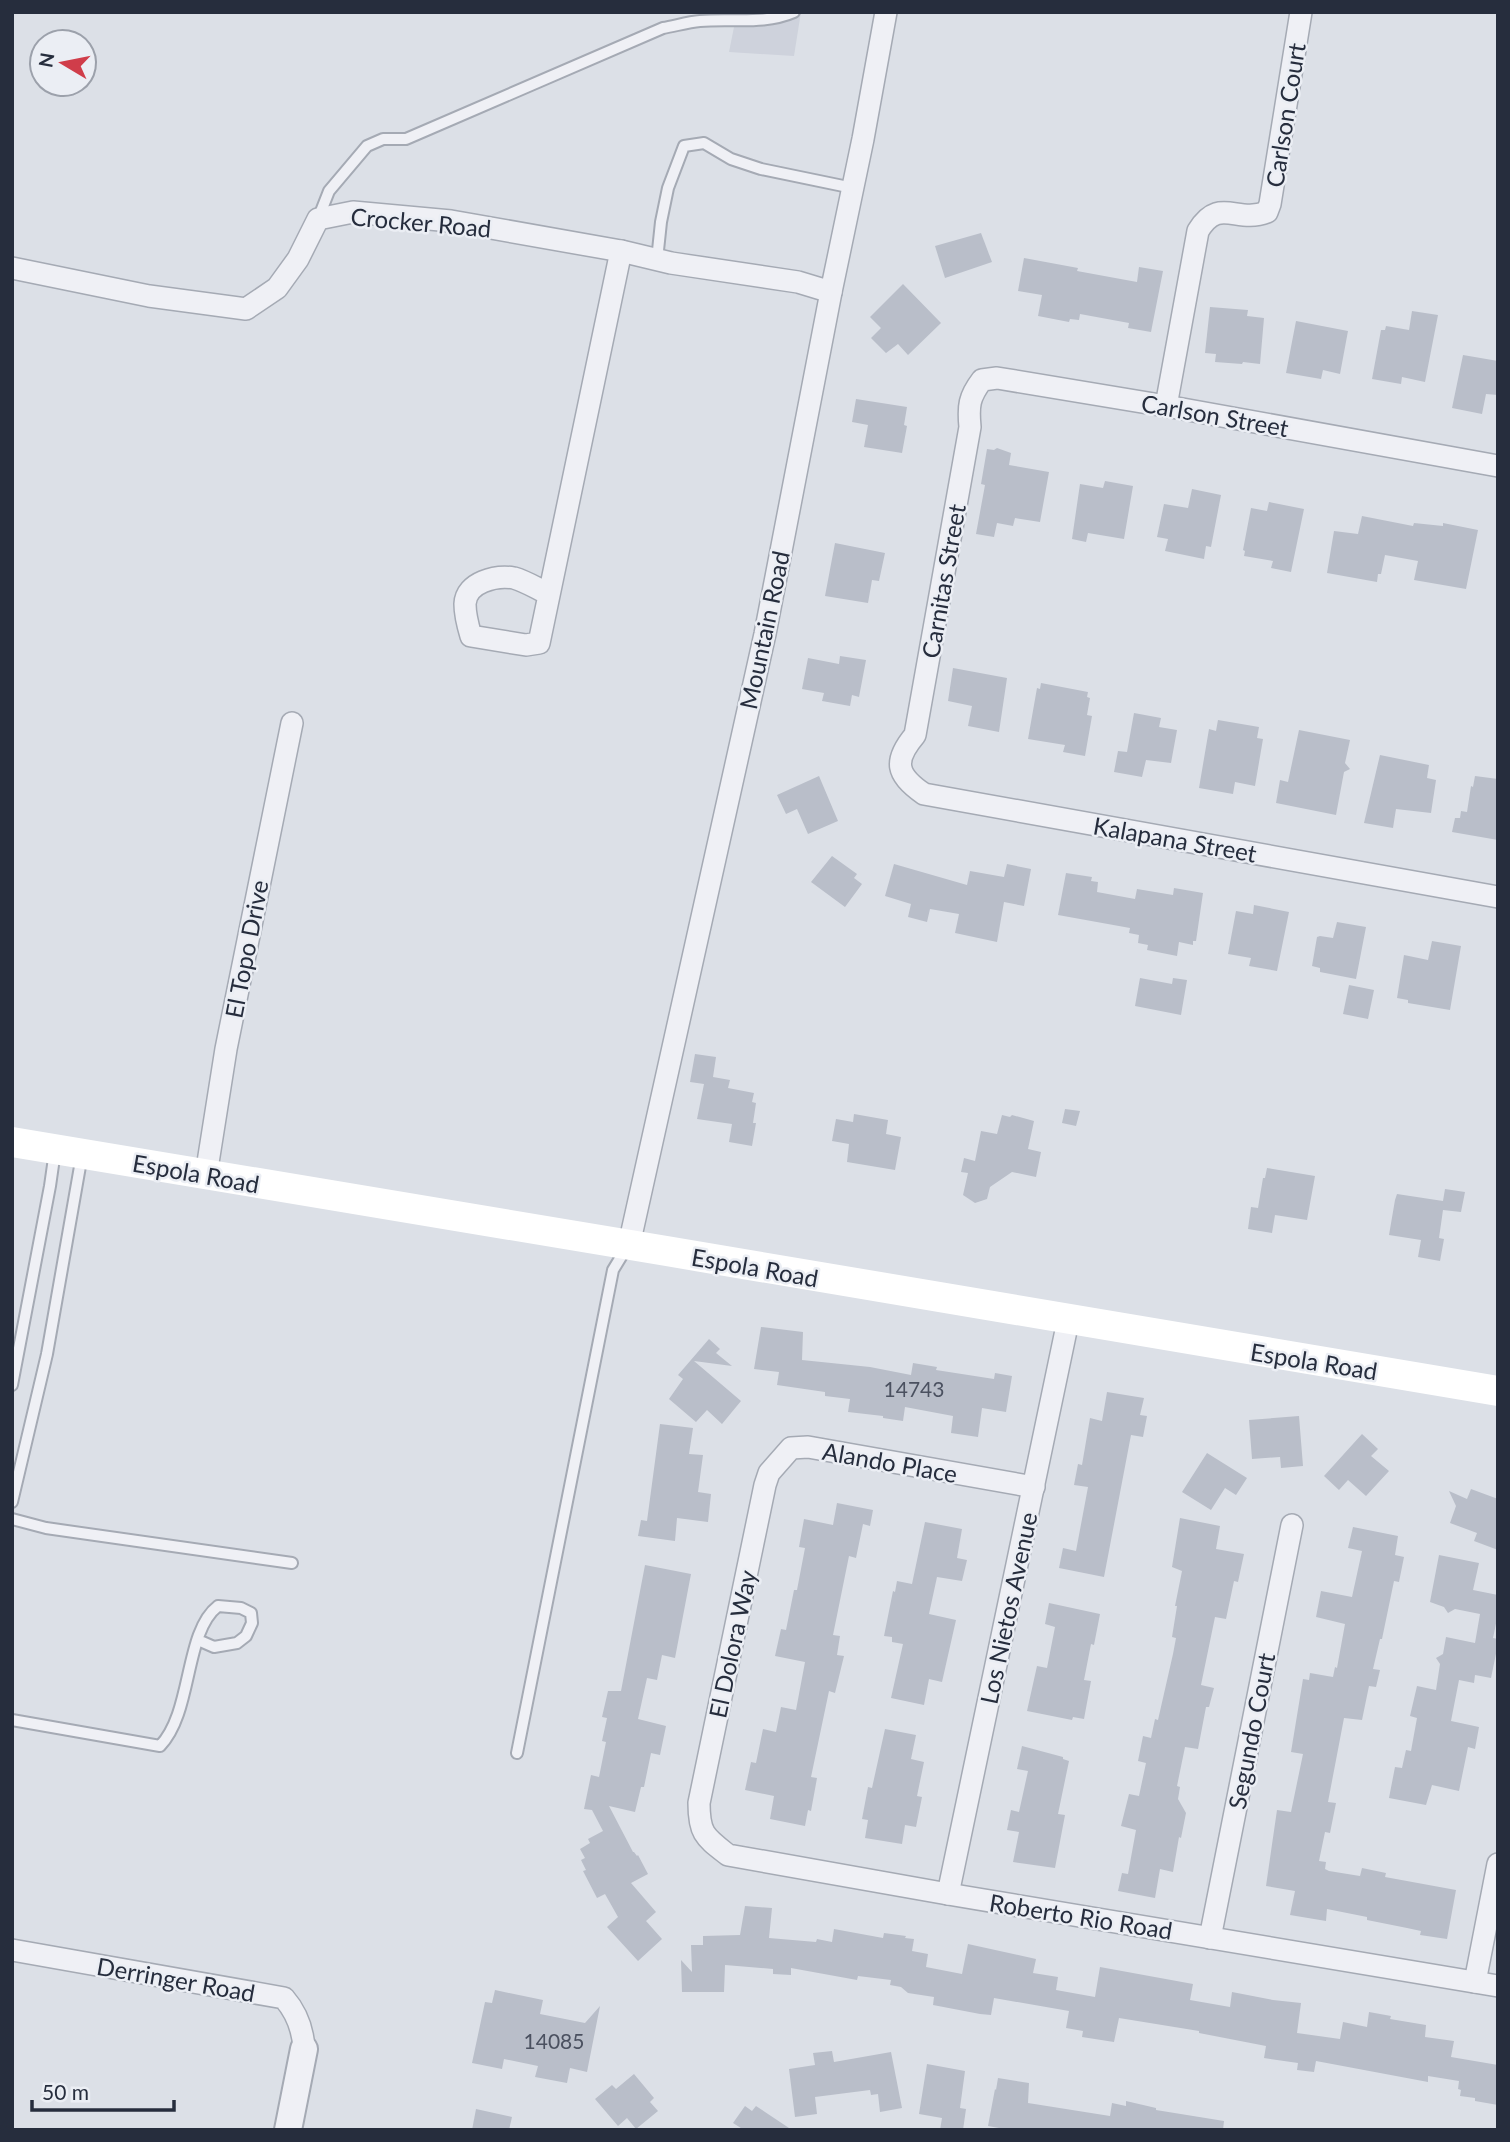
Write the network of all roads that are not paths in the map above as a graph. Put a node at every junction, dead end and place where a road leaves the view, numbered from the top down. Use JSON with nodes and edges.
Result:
{"nodes":[{"id":1,"x":793,"y":12,"type":"edge"},
{"id":2,"x":886,"y":12,"type":"edge"},
{"id":3,"x":1301,"y":12,"type":"edge"},
{"id":4,"x":853,"y":188,"type":"junction"},
{"id":5,"x":318,"y":219,"type":"junction"},
{"id":6,"x":621,"y":251,"type":"junction"},
{"id":7,"x":657,"y":260,"type":"junction"},
{"id":8,"x":12,"y":268,"type":"edge"},
{"id":9,"x":831,"y":292,"type":"junction"},
{"id":10,"x":1166,"y":406,"type":"junction"},
{"id":11,"x":970,"y":427,"type":"joint"},
{"id":12,"x":1498,"y":466,"type":"edge"},
{"id":13,"x":549,"y":594,"type":"dead end"},
{"id":14,"x":292,"y":723,"type":"dead end"},
{"id":15,"x":915,"y":735,"type":"joint"},
{"id":16,"x":1498,"y":897,"type":"edge"},
{"id":17,"x":12,"y":1142,"type":"edge"},
{"id":18,"x":69,"y":1151,"type":"junction"},
{"id":19,"x":206,"y":1175,"type":"junction"},
{"id":20,"x":629,"y":1245,"type":"junction"},
{"id":21,"x":1068,"y":1321,"type":"junction"},
{"id":22,"x":12,"y":1385,"type":"edge"},
{"id":23,"x":1498,"y":1391,"type":"edge"},
{"id":24,"x":765,"y":1485,"type":"joint"},
{"id":25,"x":1034,"y":1487,"type":"junction"},
{"id":26,"x":12,"y":1503,"type":"edge"},
{"id":27,"x":12,"y":1518,"type":"edge"},
{"id":28,"x":1292,"y":1525,"type":"dead end"},
{"id":29,"x":292,"y":1563,"type":"dead end"},
{"id":30,"x":198,"y":1640,"type":"junction"},
{"id":31,"x":12,"y":1720,"type":"edge"},
{"id":32,"x":517,"y":1753,"type":"dead end"},
{"id":33,"x":699,"y":1803,"type":"joint"},
{"id":34,"x":1498,"y":1864,"type":"edge"},
{"id":35,"x":948,"y":1894,"type":"junction"},
{"id":36,"x":1210,"y":1938,"type":"junction"},
{"id":37,"x":12,"y":1950,"type":"edge"},
{"id":38,"x":1475,"y":1982,"type":"junction"},
{"id":39,"x":1498,"y":1986,"type":"edge"},
{"id":40,"x":304,"y":2049,"type":"joint"},
{"id":41,"x":288,"y":2130,"type":"edge"}],
"edges":[{"from":1,"to":5,"type":"lane"},
{"from":2,"to":4,"type":"street","name":"Mountain Road"},
{"from":3,"to":10,"type":"street","name":"Carlson Court"},
{"from":4,"to":7,"type":"lane"},
{"from":4,"to":9,"type":"street","name":"Mountain Road"},
{"from":5,"to":6,"type":"street","name":"Crocker Road"},
{"from":5,"to":8,"type":"street","name":"Crocker Road"},
{"from":6,"to":7,"type":"street","name":"Crocker Road"},
{"from":6,"to":13,"type":"street"},
{"from":7,"to":9,"type":"street","name":"Crocker Road"},
{"from":9,"to":20,"type":"street","name":"Mountain Road"},
{"from":10,"to":11,"type":"street","name":"Carlson Street"},
{"from":10,"to":12,"type":"street","name":"Carlson Street"},
{"from":11,"to":15,"type":"street","name":"Carnitas Street"},
{"from":14,"to":19,"type":"street","name":"El Topo Drive"},
{"from":15,"to":16,"type":"street","name":"Kalapana Street"},
{"from":17,"to":18,"type":"main road","name":"Espola Road"},
{"from":18,"to":19,"type":"main road","name":"Espola Road"},
{"from":18,"to":22,"type":"lane"},
{"from":18,"to":26,"type":"lane"},
{"from":19,"to":20,"type":"main road","name":"Espola Road"},
{"from":20,"to":21,"type":"main road","name":"Espola Road"},
{"from":20,"to":32,"type":"lane"},
{"from":21,"to":23,"type":"main road","name":"Espola Road"},
{"from":21,"to":25,"type":"street","name":"Los Nietos Avenue"},
{"from":24,"to":25,"type":"street","name":"Alando Place"},
{"from":24,"to":33,"type":"street","name":"El Dolora Way"},
{"from":25,"to":35,"type":"street","name":"Los Nietos Avenue"},
{"from":27,"to":29,"type":"lane"},
{"from":28,"to":36,"type":"street","name":"Segundo Court"},
{"from":30,"to":30,"type":"lane"},
{"from":30,"to":31,"type":"lane"},
{"from":33,"to":35,"type":"street","name":"Roberto Rio Road"},
{"from":34,"to":38,"type":"street"},
{"from":35,"to":36,"type":"street","name":"Roberto Rio Road"},
{"from":36,"to":38,"type":"street","name":"Roberto Rio Road"},
{"from":37,"to":40,"type":"street","name":"Derringer Road"},
{"from":38,"to":39,"type":"street","name":"Roberto Rio Road"},
{"from":40,"to":41,"type":"street"}]}
